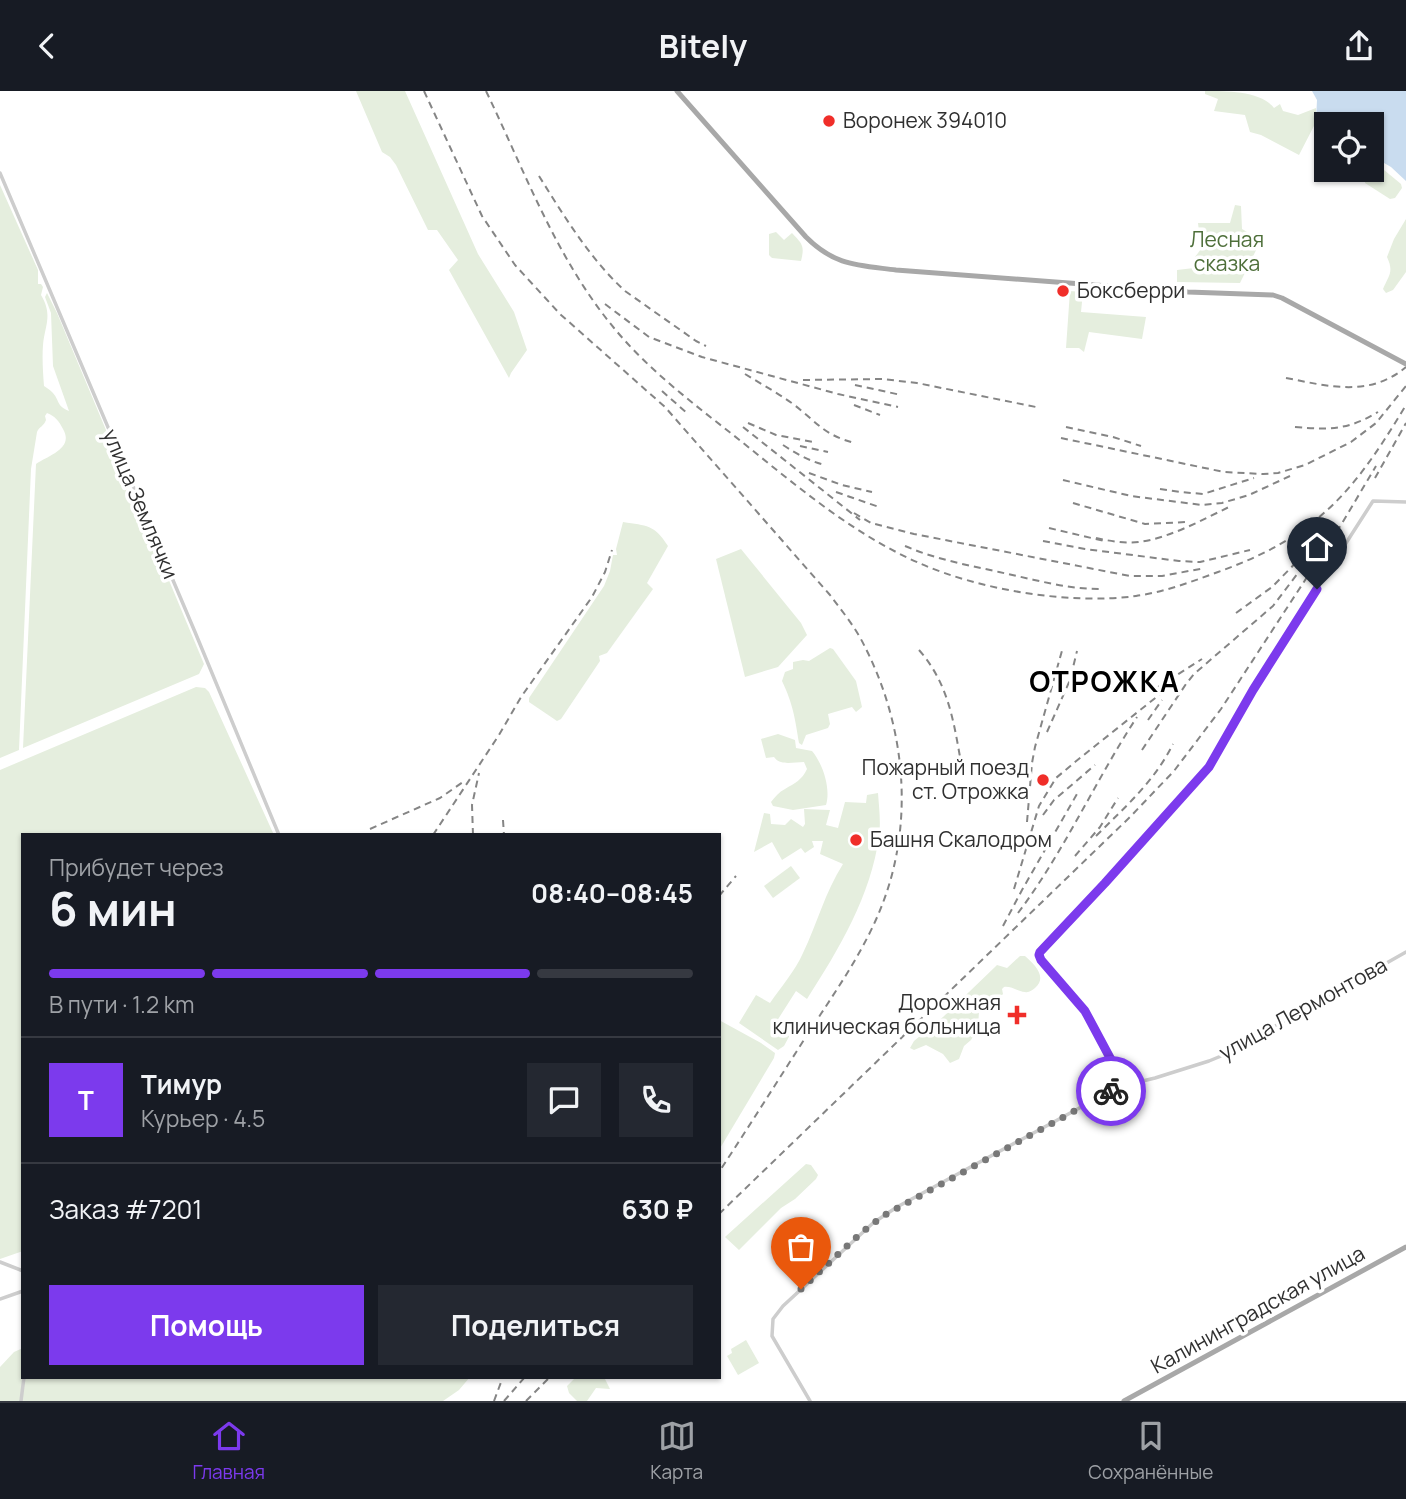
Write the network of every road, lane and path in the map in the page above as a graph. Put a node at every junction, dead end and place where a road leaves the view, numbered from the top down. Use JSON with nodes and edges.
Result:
{"nodes":[{"id":1,"x":677,"y":91,"type":"edge"},
{"id":2,"x":0,"y":173,"type":"edge"},
{"id":3,"x":1406,"y":364,"type":"edge"},
{"id":4,"x":1406,"y":502,"type":"edge"},
{"id":5,"x":278,"y":833,"type":"edge"},
{"id":6,"x":1406,"y":952,"type":"edge"},
{"id":7,"x":1118,"y":1087,"type":"junction"},
{"id":8,"x":1406,"y":1247,"type":"edge"},
{"id":9,"x":0,"y":1262,"type":"edge"},
{"id":10,"x":21,"y":1270,"type":"edge"},
{"id":11,"x":21,"y":1292,"type":"edge"},
{"id":12,"x":0,"y":1299,"type":"edge"},
{"id":13,"x":24,"y":1379,"type":"edge"},
{"id":14,"x":21,"y":1401,"type":"edge"},
{"id":15,"x":810,"y":1401,"type":"edge"},
{"id":16,"x":1124,"y":1401,"type":"edge"}],
"edges":[{"from":1,"to":3,"type":"main road"},
{"from":2,"to":5,"type":"street","name":"улица Землячки"},
{"from":4,"to":7,"type":"street"},
{"from":6,"to":7,"type":"street","name":"улица Лермонтова"},
{"from":7,"to":15,"type":"street","name":"улица Лермонтова"},
{"from":8,"to":16,"type":"main road","name":"Калининградская улица"},
{"from":9,"to":10,"type":"street"},
{"from":11,"to":12,"type":"street"},
{"from":13,"to":14,"type":"street"}]}
